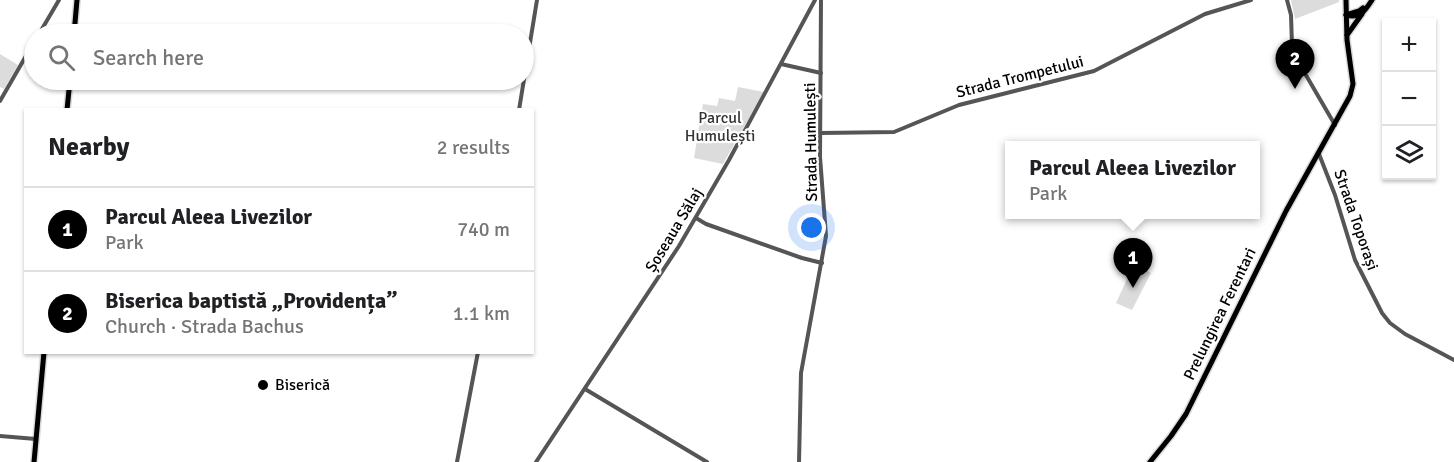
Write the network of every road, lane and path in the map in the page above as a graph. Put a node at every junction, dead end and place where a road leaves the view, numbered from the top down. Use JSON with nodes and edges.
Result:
{"nodes":[{"id":1,"x":59,"y":0,"type":"edge"},
{"id":2,"x":77,"y":0,"type":"edge"},
{"id":3,"x":537,"y":0,"type":"edge"},
{"id":4,"x":815,"y":0,"type":"edge"},
{"id":5,"x":821,"y":0,"type":"edge"},
{"id":6,"x":1251,"y":0,"type":"edge"},
{"id":7,"x":1287,"y":0,"type":"edge"},
{"id":8,"x":1371,"y":0,"type":"edge"},
{"id":9,"x":1346,"y":3,"type":"edge"},
{"id":10,"x":810,"y":10,"type":"junction"},
{"id":11,"x":1362,"y":11,"type":"junction"},
{"id":12,"x":821,"y":13,"type":"junction"},
{"id":13,"x":1346,"y":15,"type":"junction"},
{"id":14,"x":45,"y":24,"type":"edge"},
{"id":15,"x":75,"y":24,"type":"edge"},
{"id":16,"x":533,"y":24,"type":"edge"},
{"id":17,"x":1347,"y":35,"type":"junction"},
{"id":18,"x":24,"y":59,"type":"edge"},
{"id":19,"x":782,"y":64,"type":"junction"},
{"id":20,"x":821,"y":73,"type":"junction"},
{"id":21,"x":69,"y":90,"type":"edge"},
{"id":22,"x":522,"y":90,"type":"edge"},
{"id":23,"x":0,"y":101,"type":"edge"},
{"id":24,"x":67,"y":108,"type":"edge"},
{"id":25,"x":519,"y":108,"type":"edge"},
{"id":26,"x":1335,"y":125,"type":"junction"},
{"id":27,"x":820,"y":134,"type":"junction"},
{"id":28,"x":1319,"y":154,"type":"junction"},
{"id":29,"x":696,"y":218,"type":"junction"},
{"id":30,"x":822,"y":263,"type":"junction"},
{"id":31,"x":44,"y":354,"type":"edge"},
{"id":32,"x":478,"y":354,"type":"edge"},
{"id":33,"x":1454,"y":360,"type":"edge"},
{"id":34,"x":585,"y":388,"type":"junction"},
{"id":35,"x":0,"y":436,"type":"edge"},
{"id":36,"x":36,"y":439,"type":"junction"},
{"id":37,"x":34,"y":462,"type":"edge"},
{"id":38,"x":457,"y":462,"type":"edge"},
{"id":39,"x":536,"y":462,"type":"edge"},
{"id":40,"x":707,"y":462,"type":"edge"},
{"id":41,"x":799,"y":462,"type":"edge"},
{"id":42,"x":1150,"y":462,"type":"edge"}],
"edges":[{"from":1,"to":14,"type":"street"},
{"from":2,"to":15,"type":"main road"},
{"from":3,"to":16,"type":"street"},
{"from":4,"to":10,"type":"street","name":"Șoseaua Sălaj"},
{"from":5,"to":12,"type":"street","name":"Strada Humulești"},
{"from":6,"to":27,"type":"street","name":"Strada Trompetului"},
{"from":7,"to":26,"type":"street"},
{"from":8,"to":11,"type":"main road"},
{"from":9,"to":11,"type":"main road"},
{"from":9,"to":13,"type":"main road","name":"Prelungirea Ferentari"},
{"from":10,"to":12,"type":"street"},
{"from":10,"to":19,"type":"street","name":"Șoseaua Sălaj"},
{"from":11,"to":13,"type":"main road"},
{"from":11,"to":17,"type":"main road"},
{"from":12,"to":20,"type":"street","name":"Strada Humulești"},
{"from":13,"to":17,"type":"main road","name":"Prelungirea Ferentari"},
{"from":17,"to":26,"type":"main road","name":"Prelungirea Ferentari"},
{"from":18,"to":23,"type":"street"},
{"from":19,"to":20,"type":"street"},
{"from":19,"to":29,"type":"street","name":"Șoseaua Sălaj"},
{"from":20,"to":27,"type":"street","name":"Strada Humulești"},
{"from":21,"to":24,"type":"main road"},
{"from":22,"to":25,"type":"street"},
{"from":26,"to":28,"type":"main road","name":"Prelungirea Ferentari"},
{"from":27,"to":30,"type":"street","name":"Strada Humulești"},
{"from":28,"to":33,"type":"street","name":"Strada Toporași"},
{"from":28,"to":42,"type":"main road","name":"Prelungirea Ferentari"},
{"from":29,"to":30,"type":"street"},
{"from":29,"to":34,"type":"street","name":"Șoseaua Sălaj"},
{"from":30,"to":41,"type":"street","name":"Strada Humulești"},
{"from":31,"to":36,"type":"main road"},
{"from":32,"to":38,"type":"street"},
{"from":34,"to":39,"type":"street","name":"Șoseaua Sălaj"},
{"from":34,"to":40,"type":"street"},
{"from":35,"to":36,"type":"street"},
{"from":36,"to":37,"type":"main road"}]}
